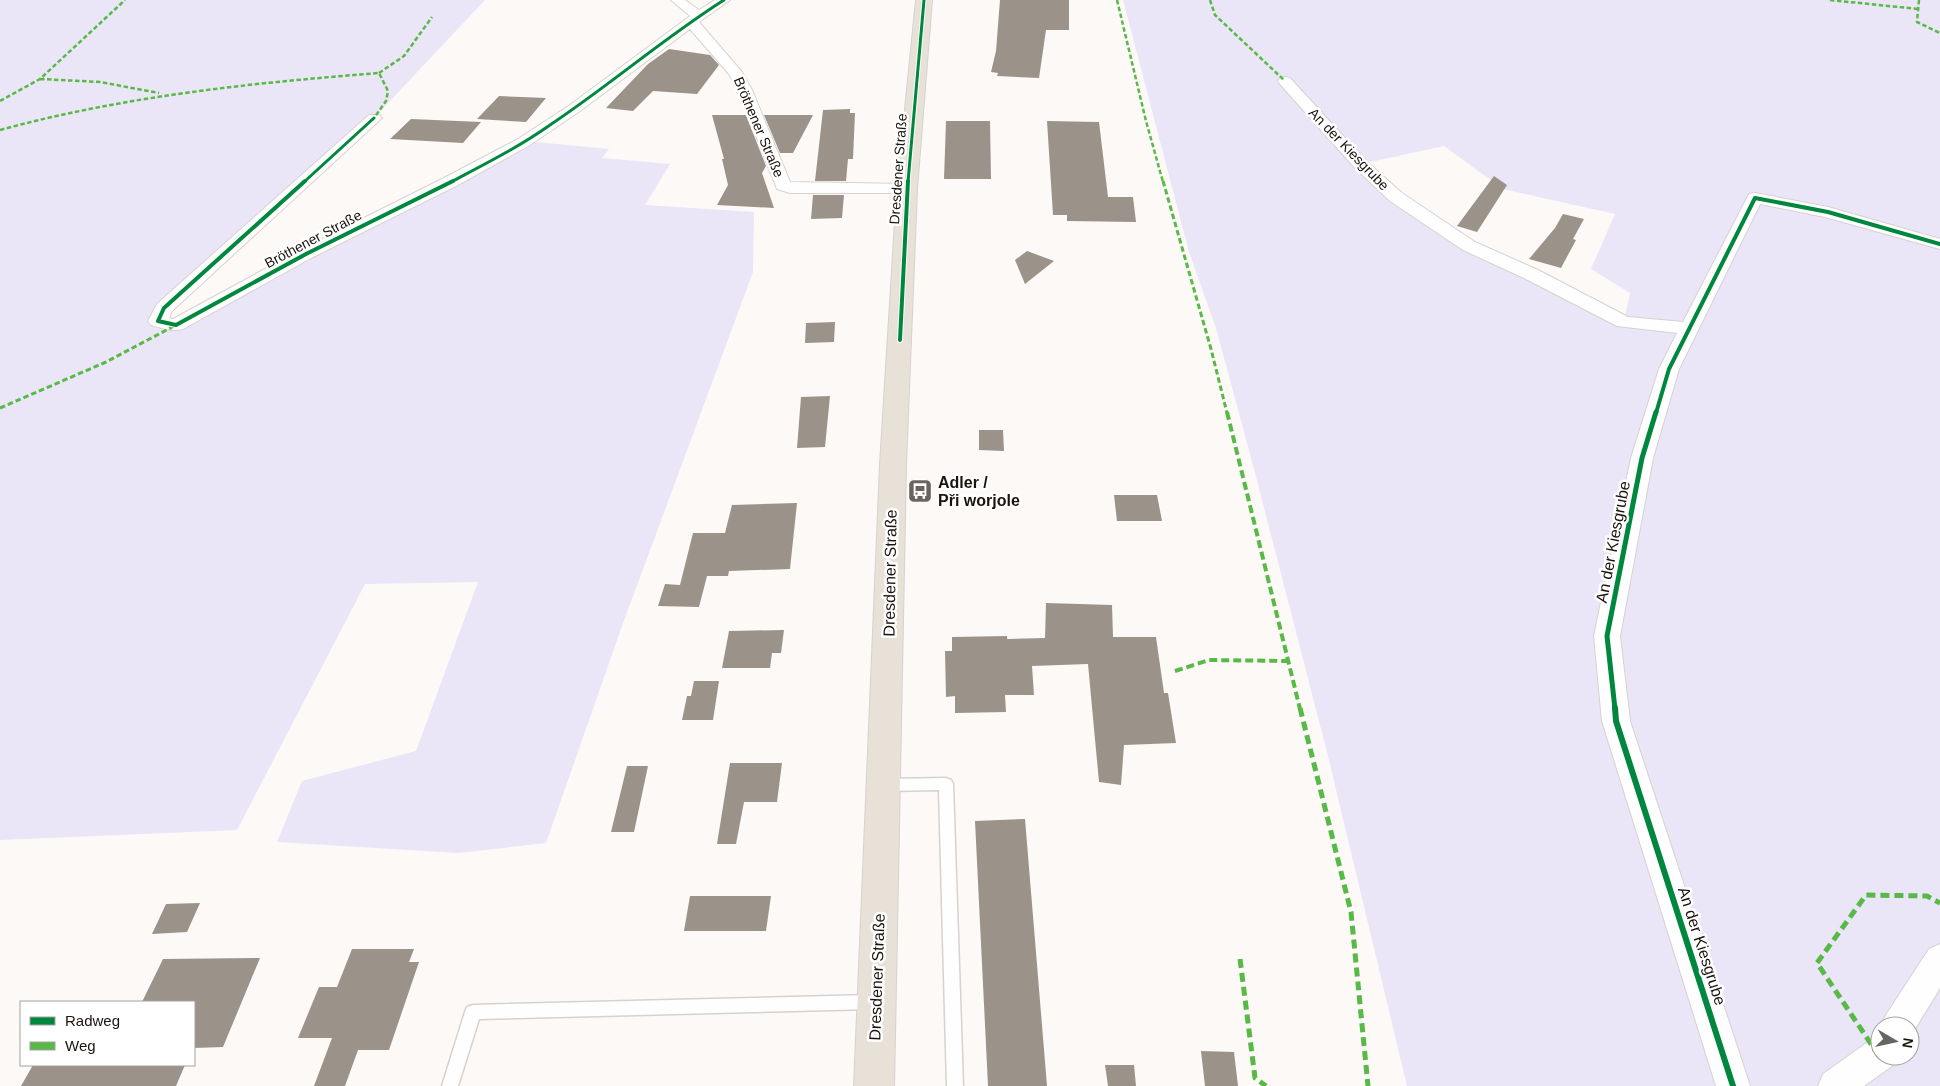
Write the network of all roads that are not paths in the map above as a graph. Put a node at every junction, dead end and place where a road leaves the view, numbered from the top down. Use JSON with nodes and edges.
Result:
{"nodes":[{"id":1,"x":677,"y":0,"type":"edge"},
{"id":2,"x":724,"y":0,"type":"edge"},
{"id":3,"x":924,"y":0,"type":"edge"},
{"id":4,"x":694,"y":19,"type":"junction"},
{"id":5,"x":1285,"y":81,"type":"dead end"},
{"id":6,"x":374,"y":118,"type":"dead end"},
{"id":7,"x":907,"y":189,"type":"junction"},
{"id":8,"x":1940,"y":244,"type":"edge"},
{"id":9,"x":1690,"y":328,"type":"junction"},
{"id":10,"x":882,"y":786,"type":"junction"},
{"id":11,"x":1940,"y":959,"type":"edge"},
{"id":12,"x":876,"y":1002,"type":"junction"},
{"id":13,"x":1904,"y":1016,"type":"edge"},
{"id":14,"x":1870,"y":1061,"type":"edge"},
{"id":15,"x":450,"y":1086,"type":"edge"},
{"id":16,"x":874,"y":1086,"type":"edge"},
{"id":17,"x":955,"y":1086,"type":"edge"},
{"id":18,"x":1733,"y":1086,"type":"edge"},
{"id":19,"x":1835,"y":1086,"type":"edge"}],
"edges":[{"from":1,"to":4,"type":"street","name":"Bröthener Straße"},
{"from":2,"to":4,"type":"street","name":"Bröthener Straße"},
{"from":3,"to":7,"type":"main road","name":"Dresdener Straße"},
{"from":4,"to":6,"type":"street","name":"Bröthener Straße"},
{"from":4,"to":7,"type":"street","name":"Bröthener Straße"},
{"from":5,"to":9,"type":"street","name":"An der Kiesgrube"},
{"from":7,"to":10,"type":"main road","name":"Dresdener Straße"},
{"from":8,"to":9,"type":"street","name":"An der Kiesgrube"},
{"from":9,"to":18,"type":"street","name":"An der Kiesgrube"},
{"from":10,"to":12,"type":"main road","name":"Dresdener Straße"},
{"from":10,"to":17,"type":"lane"},
{"from":11,"to":13,"type":"street"},
{"from":12,"to":15,"type":"lane"},
{"from":12,"to":16,"type":"main road","name":"Dresdener Straße"},
{"from":14,"to":19,"type":"street"}]}
